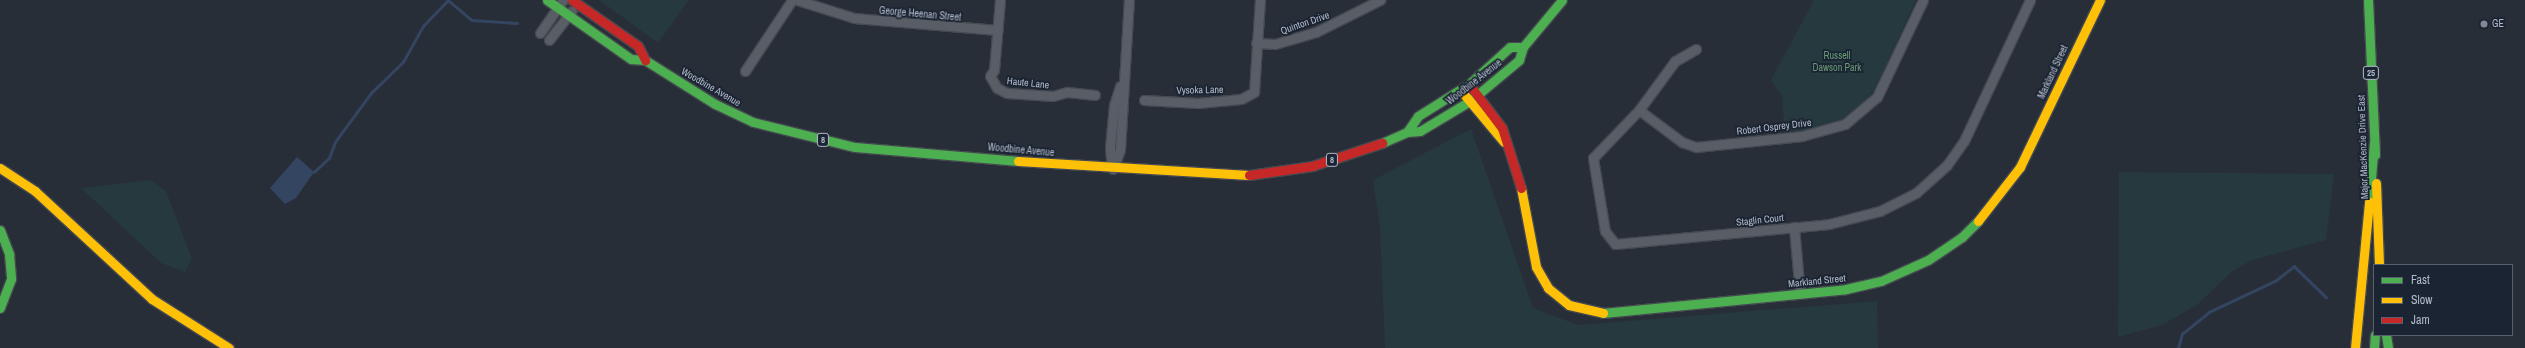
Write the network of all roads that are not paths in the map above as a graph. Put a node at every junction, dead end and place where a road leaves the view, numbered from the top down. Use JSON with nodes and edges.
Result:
{"nodes":[{"id":1,"x":547,"y":0,"type":"edge"},
{"id":2,"x":563,"y":0,"type":"edge"},
{"id":3,"x":792,"y":0,"type":"edge"},
{"id":4,"x":797,"y":0,"type":"edge"},
{"id":5,"x":1000,"y":0,"type":"edge"},
{"id":6,"x":1129,"y":0,"type":"edge"},
{"id":7,"x":1260,"y":0,"type":"edge"},
{"id":8,"x":1380,"y":0,"type":"edge"},
{"id":9,"x":1562,"y":0,"type":"edge"},
{"id":10,"x":1924,"y":0,"type":"edge"},
{"id":11,"x":2030,"y":0,"type":"edge"},
{"id":12,"x":2100,"y":0,"type":"edge"},
{"id":13,"x":576,"y":1,"type":"edge"},
{"id":14,"x":2369,"y":1,"type":"edge"},
{"id":15,"x":558,"y":8,"type":"junction"},
{"id":16,"x":569,"y":16,"type":"junction"},
{"id":17,"x":997,"y":30,"type":"junction"},
{"id":18,"x":540,"y":33,"type":"dead end"},
{"id":19,"x":549,"y":40,"type":"dead end"},
{"id":20,"x":1256,"y":43,"type":"junction"},
{"id":21,"x":1523,"y":47,"type":"junction"},
{"id":22,"x":1696,"y":49,"type":"dead end"},
{"id":23,"x":645,"y":60,"type":"junction"},
{"id":24,"x":745,"y":71,"type":"dead end"},
{"id":25,"x":1469,"y":84,"type":"junction"},
{"id":26,"x":1461,"y":90,"type":"junction"},
{"id":27,"x":1096,"y":95,"type":"dead end"},
{"id":28,"x":1478,"y":95,"type":"junction"},
{"id":29,"x":1144,"y":100,"type":"dead end"},
{"id":30,"x":1470,"y":101,"type":"junction"},
{"id":31,"x":1639,"y":110,"type":"junction"},
{"id":32,"x":1407,"y":132,"type":"junction"},
{"id":33,"x":1504,"y":142,"type":"junction"},
{"id":34,"x":2374,"y":143,"type":"junction"},
{"id":35,"x":0,"y":168,"type":"edge"},
{"id":36,"x":1113,"y":169,"type":"junction"},
{"id":37,"x":1794,"y":227,"type":"junction"},
{"id":38,"x":0,"y":230,"type":"edge"},
{"id":39,"x":2379,"y":264,"type":"edge"},
{"id":40,"x":1800,"y":294,"type":"junction"},
{"id":41,"x":0,"y":308,"type":"edge"},
{"id":42,"x":2375,"y":336,"type":"edge"},
{"id":43,"x":2386,"y":336,"type":"edge"},
{"id":44,"x":229,"y":348,"type":"edge"},
{"id":45,"x":2355,"y":348,"type":"edge"},
{"id":46,"x":2374,"y":348,"type":"edge"},
{"id":47,"x":2388,"y":348,"type":"edge"}],
"edges":[{"from":1,"to":15,"type":"main road","name":"Woodbine Avenue","number":"8"},
{"from":2,"to":15,"type":"street"},
{"from":3,"to":24,"type":"street"},
{"from":4,"to":17,"type":"street","name":"George Heenan Street"},
{"from":5,"to":17,"type":"street"},
{"from":6,"to":36,"type":"street"},
{"from":7,"to":20,"type":"street"},
{"from":8,"to":20,"type":"street","name":"Quinton Drive"},
{"from":9,"to":21,"type":"main road","name":"Woodbine Avenue","number":"8"},
{"from":10,"to":31,"type":"street","name":"Robert Osprey Drive"},
{"from":11,"to":37,"type":"street","name":"Staglin Court"},
{"from":12,"to":40,"type":"main road","name":"Markland Street"},
{"from":13,"to":16,"type":"street"},
{"from":13,"to":23,"type":"main road","name":"Woodbine Avenue","number":"8"},
{"from":14,"to":34,"type":"main road","name":"Major MacKenzie Drive East","number":"25"},
{"from":15,"to":16,"type":"main road","name":"Woodbine Avenue","number":"8"},
{"from":15,"to":18,"type":"street"},
{"from":16,"to":19,"type":"street"},
{"from":16,"to":23,"type":"main road","name":"Woodbine Avenue","number":"8"},
{"from":17,"to":27,"type":"street","name":"Haute Lane"},
{"from":20,"to":29,"type":"street","name":"Vysoka Lane"},
{"from":21,"to":25,"type":"main road","name":"Woodbine Avenue"},
{"from":21,"to":28,"type":"main road","name":"Woodbine Avenue","number":"8"},
{"from":22,"to":31,"type":"street","name":"Staglin Court"},
{"from":23,"to":36,"type":"main road","name":"Woodbine Avenue","number":"8"},
{"from":25,"to":26,"type":"main road","name":"Woodbine Avenue"},
{"from":25,"to":28,"type":"main road","name":"Markland Street"},
{"from":26,"to":30,"type":"main road","name":"Markland Street"},
{"from":26,"to":32,"type":"main road","name":"Woodbine Avenue"},
{"from":28,"to":30,"type":"main road","name":"Woodbine Avenue","number":"8"},
{"from":28,"to":33,"type":"main road","name":"Markland Street"},
{"from":30,"to":32,"type":"main road","name":"Woodbine Avenue","number":"8"},
{"from":30,"to":33,"type":"main road","name":"Markland Street"},
{"from":31,"to":37,"type":"street","name":"Staglin Court"},
{"from":32,"to":36,"type":"main road","name":"Woodbine Avenue","number":"8"},
{"from":33,"to":40,"type":"main road","name":"Markland Street"},
{"from":34,"to":39,"type":"main road","name":"Major MacKenzie Drive East","number":"25"},
{"from":34,"to":45,"type":"main road"},
{"from":35,"to":44,"type":"main road"},
{"from":37,"to":40,"type":"street"},
{"from":38,"to":41,"type":"main road"},
{"from":42,"to":46,"type":"main road"},
{"from":43,"to":47,"type":"main road"}]}
